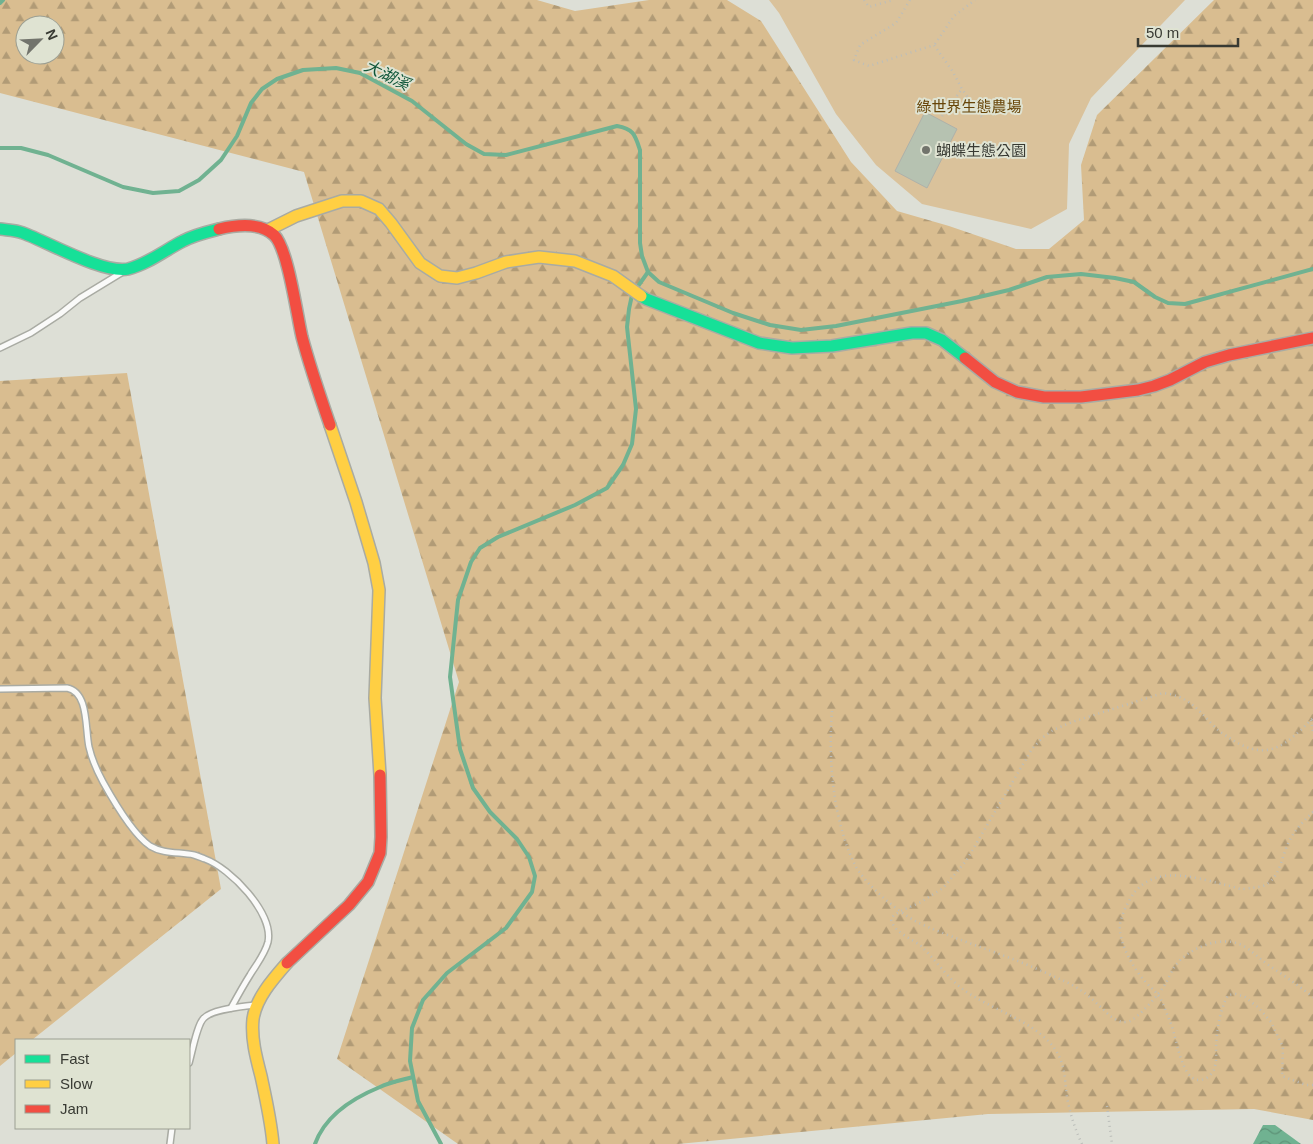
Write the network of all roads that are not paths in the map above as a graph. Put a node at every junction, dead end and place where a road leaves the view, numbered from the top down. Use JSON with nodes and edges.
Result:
{"nodes":[{"id":1,"x":0,"y":229,"type":"edge"},
{"id":2,"x":268,"y":230,"type":"junction"},
{"id":3,"x":127,"y":268,"type":"junction"},
{"id":4,"x":1313,"y":338,"type":"edge"},
{"id":5,"x":0,"y":348,"type":"edge"},
{"id":6,"x":0,"y":689,"type":"edge"},
{"id":7,"x":256,"y":1005,"type":"junction"},
{"id":8,"x":231,"y":1008,"type":"junction"},
{"id":9,"x":190,"y":1059,"type":"edge"},
{"id":10,"x":172,"y":1129,"type":"edge"},
{"id":11,"x":170,"y":1144,"type":"edge"},
{"id":12,"x":273,"y":1144,"type":"edge"}],
"edges":[{"from":1,"to":3,"type":"street"},
{"from":2,"to":3,"type":"street"},
{"from":2,"to":4,"type":"street"},
{"from":2,"to":7,"type":"street"},
{"from":3,"to":5,"type":"lane"},
{"from":6,"to":8,"type":"lane"},
{"from":7,"to":8,"type":"lane"},
{"from":7,"to":12,"type":"street"},
{"from":8,"to":9,"type":"lane"},
{"from":10,"to":11,"type":"lane"}]}
